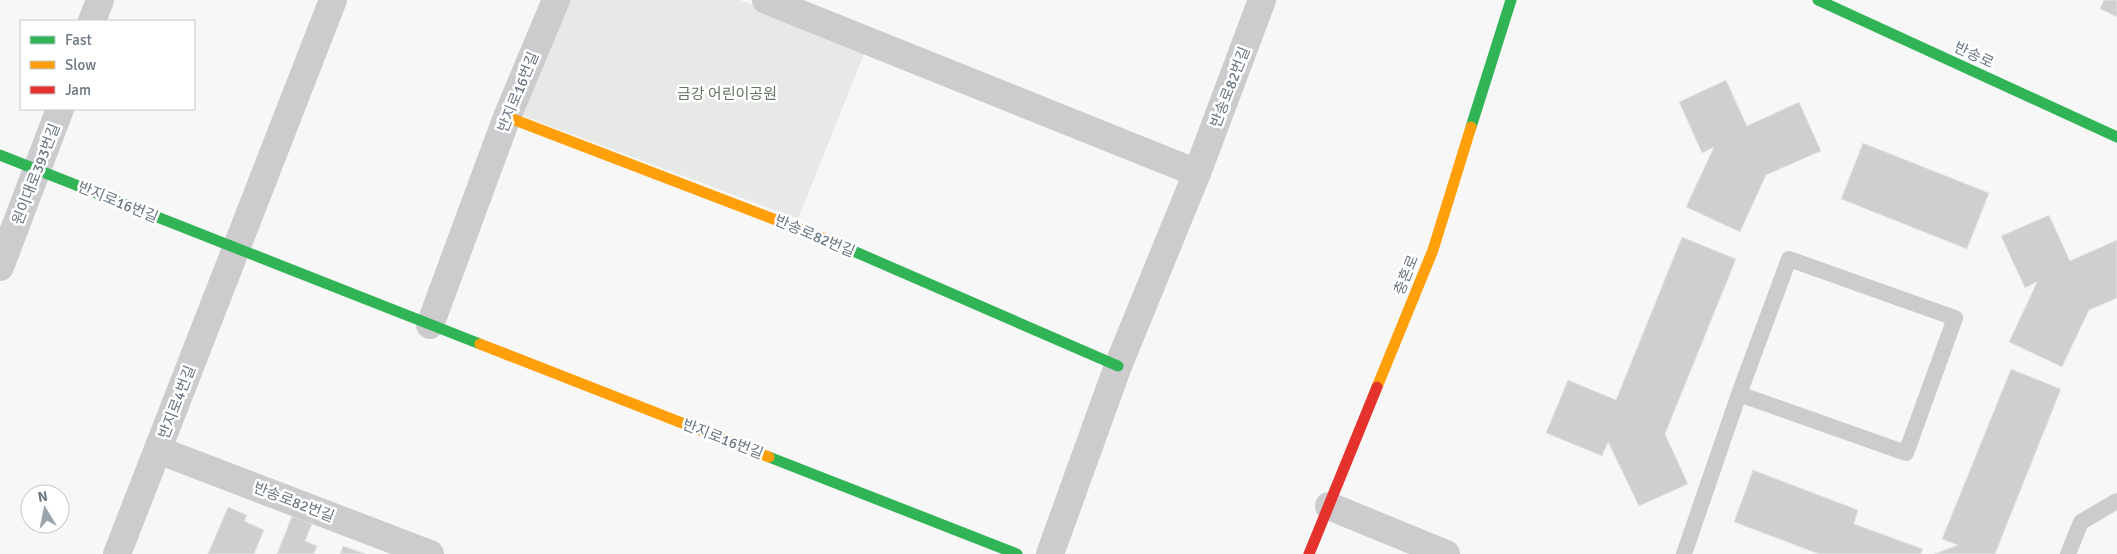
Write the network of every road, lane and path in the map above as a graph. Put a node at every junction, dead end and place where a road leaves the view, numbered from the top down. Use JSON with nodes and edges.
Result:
{"nodes":[{"id":1,"x":100,"y":0,"type":"edge"},
{"id":2,"x":333,"y":0,"type":"edge"},
{"id":3,"x":556,"y":0,"type":"edge"},
{"id":4,"x":766,"y":0,"type":"edge"},
{"id":5,"x":1511,"y":0,"type":"edge"},
{"id":6,"x":1818,"y":0,"type":"edge"},
{"id":7,"x":1256,"y":2,"type":"edge"},
{"id":8,"x":92,"y":20,"type":"edge"},
{"id":9,"x":60,"y":110,"type":"edge"},
{"id":10,"x":507,"y":117,"type":"junction"},
{"id":11,"x":2117,"y":137,"type":"edge"},
{"id":12,"x":0,"y":155,"type":"edge"},
{"id":13,"x":38,"y":169,"type":"junction"},
{"id":14,"x":1197,"y":173,"type":"junction"},
{"id":15,"x":236,"y":249,"type":"junction"},
{"id":16,"x":0,"y":267,"type":"edge"},
{"id":17,"x":430,"y":325,"type":"junction"},
{"id":18,"x":1118,"y":366,"type":"junction"},
{"id":19,"x":1739,"y":394,"type":"junction"},
{"id":20,"x":158,"y":450,"type":"junction"},
{"id":21,"x":2117,"y":501,"type":"edge"},
{"id":22,"x":1329,"y":506,"type":"junction"},
{"id":23,"x":117,"y":554,"type":"edge"},
{"id":24,"x":430,"y":554,"type":"edge"},
{"id":25,"x":1016,"y":554,"type":"edge"},
{"id":26,"x":1050,"y":554,"type":"edge"},
{"id":27,"x":1309,"y":554,"type":"edge"},
{"id":28,"x":1446,"y":554,"type":"edge"},
{"id":29,"x":1684,"y":554,"type":"edge"},
{"id":30,"x":2068,"y":554,"type":"edge"}],
"edges":[{"from":1,"to":8,"type":"street"},
{"from":2,"to":15,"type":"street"},
{"from":3,"to":10,"type":"street","name":"반지로16번길"},
{"from":4,"to":14,"type":"street"},
{"from":5,"to":22,"type":"street","name":"충혼로"},
{"from":6,"to":11,"type":"street","name":"반송로"},
{"from":7,"to":14,"type":"street","name":"반송로82번길"},
{"from":9,"to":13,"type":"street","name":"원이대로393번길"},
{"from":10,"to":17,"type":"street","name":"반지로16번길"},
{"from":10,"to":18,"type":"street","name":"반송로82번길"},
{"from":12,"to":13,"type":"street","name":"반지로16번길"},
{"from":13,"to":15,"type":"street","name":"반지로16번길"},
{"from":13,"to":16,"type":"street","name":"원이대로393번길"},
{"from":14,"to":18,"type":"street","name":"반송로82번길"},
{"from":15,"to":17,"type":"street","name":"반지로16번길"},
{"from":15,"to":20,"type":"street","name":"반지로4번길"},
{"from":17,"to":25,"type":"street","name":"반지로16번길"},
{"from":18,"to":26,"type":"street","name":"반송로82번길"},
{"from":19,"to":19,"type":"lane"},
{"from":19,"to":29,"type":"lane"},
{"from":20,"to":23,"type":"street","name":"반지로4번길"},
{"from":20,"to":24,"type":"street","name":"반송로82번길"},
{"from":21,"to":30,"type":"lane"},
{"from":22,"to":27,"type":"street","name":"충혼로"},
{"from":22,"to":28,"type":"street"}]}
